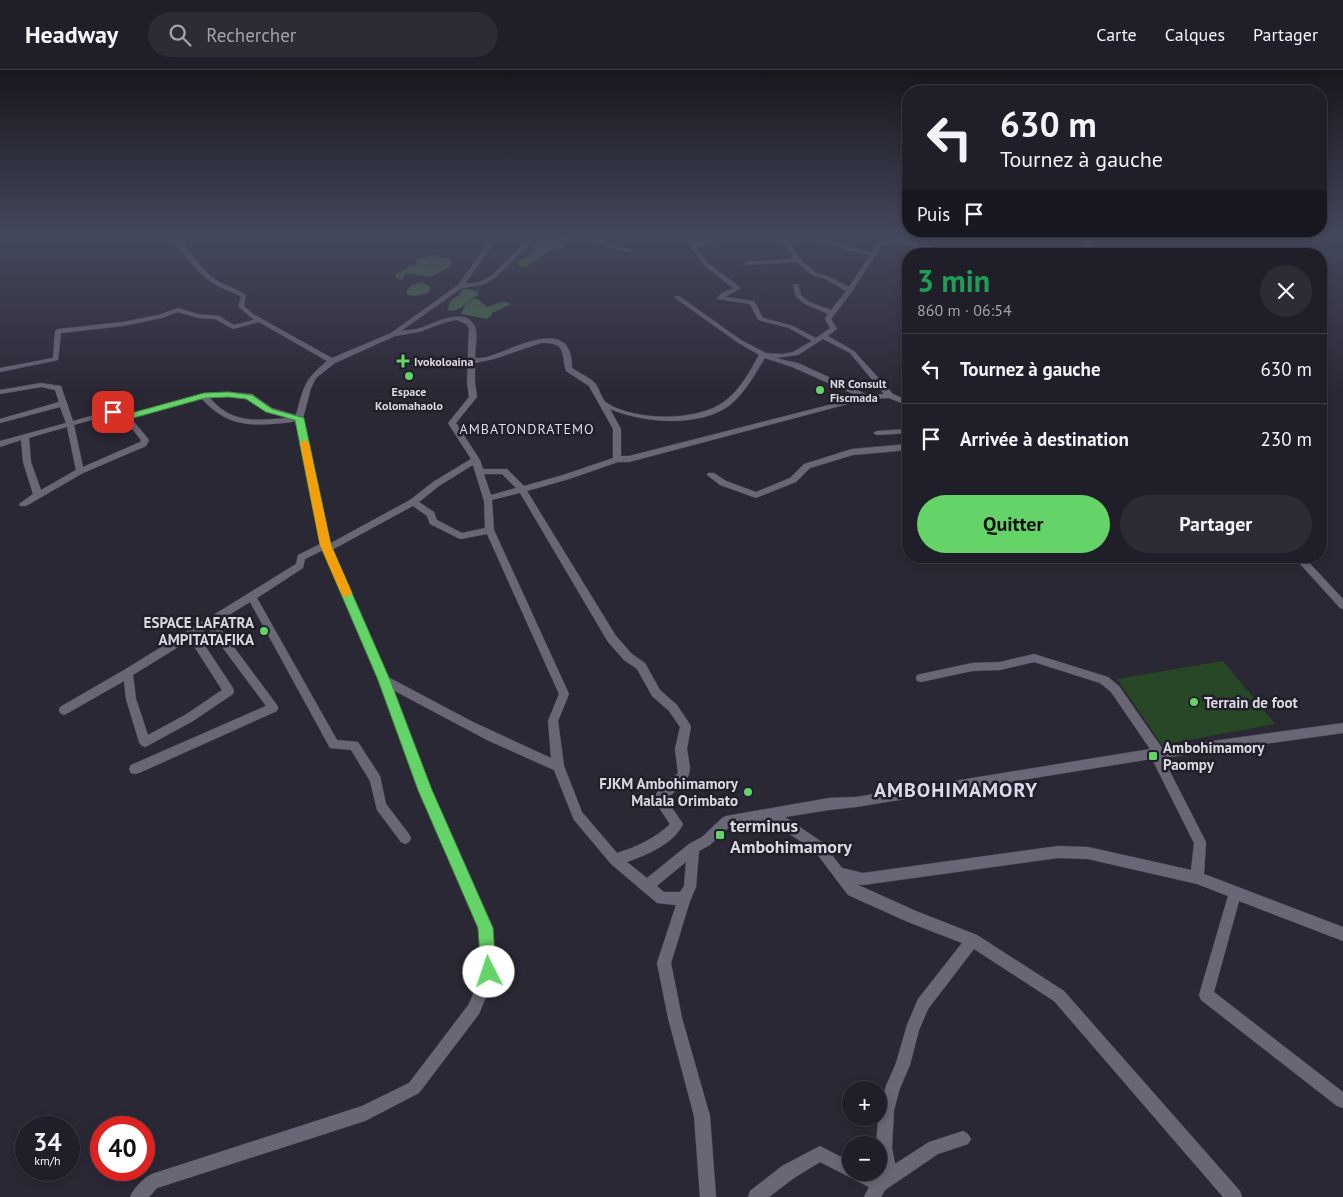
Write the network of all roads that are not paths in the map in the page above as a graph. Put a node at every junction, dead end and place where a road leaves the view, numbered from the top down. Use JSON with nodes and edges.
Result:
{"nodes":[{"id":1,"x":237,"y":290,"type":"edge"},
{"id":2,"x":455,"y":290,"type":"edge"},
{"id":3,"x":734,"y":290,"type":"edge"},
{"id":4,"x":797,"y":290,"type":"edge"},
{"id":5,"x":850,"y":290,"type":"edge"},
{"id":6,"x":677,"y":297,"type":"dead end"},
{"id":7,"x":832,"y":312,"type":"junction"},
{"id":8,"x":260,"y":320,"type":"junction"},
{"id":9,"x":393,"y":334,"type":"junction"},
{"id":10,"x":823,"y":336,"type":"junction"},
{"id":11,"x":816,"y":341,"type":"junction"},
{"id":12,"x":764,"y":355,"type":"junction"},
{"id":13,"x":332,"y":361,"type":"junction"},
{"id":14,"x":472,"y":361,"type":"junction"},
{"id":15,"x":0,"y":370,"type":"edge"},
{"id":16,"x":0,"y":392,"type":"edge"},
{"id":17,"x":204,"y":396,"type":"junction"},
{"id":18,"x":890,"y":396,"type":"junction"},
{"id":19,"x":867,"y":397,"type":"junction"},
{"id":20,"x":902,"y":401,"type":"edge"},
{"id":21,"x":62,"y":404,"type":"junction"},
{"id":22,"x":604,"y":404,"type":"junction"},
{"id":23,"x":126,"y":417,"type":"junction"},
{"id":24,"x":300,"y":419,"type":"junction"},
{"id":25,"x":0,"y":421,"type":"edge"},
{"id":26,"x":70,"y":424,"type":"junction"},
{"id":27,"x":902,"y":431,"type":"edge"},
{"id":28,"x":876,"y":433,"type":"dead end"},
{"id":29,"x":25,"y":437,"type":"junction"},
{"id":30,"x":0,"y":444,"type":"edge"},
{"id":31,"x":902,"y":448,"type":"edge"},
{"id":32,"x":616,"y":459,"type":"junction"},
{"id":33,"x":476,"y":460,"type":"junction"},
{"id":34,"x":80,"y":471,"type":"junction"},
{"id":35,"x":479,"y":472,"type":"junction"},
{"id":36,"x":711,"y":474,"type":"dead end"},
{"id":37,"x":522,"y":489,"type":"junction"},
{"id":38,"x":38,"y":495,"type":"junction"},
{"id":39,"x":487,"y":499,"type":"junction"},
{"id":40,"x":413,"y":502,"type":"junction"},
{"id":41,"x":23,"y":504,"type":"dead end"},
{"id":42,"x":490,"y":530,"type":"junction"},
{"id":43,"x":326,"y":547,"type":"junction"},
{"id":44,"x":1304,"y":563,"type":"edge"},
{"id":45,"x":251,"y":596,"type":"junction"},
{"id":46,"x":1343,"y":605,"type":"edge"},
{"id":47,"x":209,"y":622,"type":"junction"},
{"id":48,"x":191,"y":633,"type":"junction"},
{"id":49,"x":128,"y":673,"type":"junction"},
{"id":50,"x":921,"y":678,"type":"dead end"},
{"id":51,"x":384,"y":680,"type":"junction"},
{"id":52,"x":64,"y":710,"type":"dead end"},
{"id":53,"x":1343,"y":728,"type":"edge"},
{"id":54,"x":1157,"y":754,"type":"junction"},
{"id":55,"x":558,"y":766,"type":"junction"},
{"id":56,"x":135,"y":769,"type":"dead end"},
{"id":57,"x":769,"y":814,"type":"junction"},
{"id":58,"x":405,"y":838,"type":"dead end"},
{"id":59,"x":693,"y":848,"type":"junction"},
{"id":60,"x":615,"y":860,"type":"junction"},
{"id":61,"x":838,"y":873,"type":"junction"},
{"id":62,"x":1197,"y":878,"type":"junction"},
{"id":63,"x":647,"y":886,"type":"junction"},
{"id":64,"x":1234,"y":893,"type":"junction"},
{"id":65,"x":684,"y":899,"type":"junction"},
{"id":66,"x":1343,"y":934,"type":"edge"},
{"id":67,"x":972,"y":940,"type":"junction"},
{"id":68,"x":1342,"y":1101,"type":"edge"},
{"id":69,"x":963,"y":1139,"type":"dead end"},
{"id":70,"x":842,"y":1165,"type":"edge"},
{"id":71,"x":880,"y":1186,"type":"edge"},
{"id":72,"x":138,"y":1197,"type":"edge"},
{"id":73,"x":708,"y":1197,"type":"edge"},
{"id":74,"x":756,"y":1197,"type":"edge"},
{"id":75,"x":1234,"y":1197,"type":"edge"}],
"edges":[{"from":1,"to":8,"type":"street"},
{"from":2,"to":9,"type":"street"},
{"from":3,"to":11,"type":"street"},
{"from":4,"to":7,"type":"street"},
{"from":5,"to":7,"type":"street"},
{"from":6,"to":12,"type":"street"},
{"from":7,"to":10,"type":"street"},
{"from":8,"to":13,"type":"street"},
{"from":8,"to":15,"type":"street"},
{"from":9,"to":13,"type":"street"},
{"from":9,"to":14,"type":"street"},
{"from":10,"to":11,"type":"street"},
{"from":10,"to":18,"type":"street"},
{"from":11,"to":12,"type":"street"},
{"from":12,"to":19,"type":"street"},
{"from":12,"to":22,"type":"street"},
{"from":13,"to":24,"type":"street"},
{"from":14,"to":22,"type":"street"},
{"from":14,"to":33,"type":"street"},
{"from":16,"to":21,"type":"street"},
{"from":17,"to":23,"type":"street"},
{"from":17,"to":24,"type":"street"},
{"from":17,"to":24,"type":"street"},
{"from":18,"to":19,"type":"street"},
{"from":18,"to":20,"type":"street"},
{"from":19,"to":32,"type":"street"},
{"from":21,"to":25,"type":"street"},
{"from":21,"to":26,"type":"street"},
{"from":22,"to":32,"type":"street"},
{"from":23,"to":26,"type":"street"},
{"from":23,"to":34,"type":"street"},
{"from":24,"to":43,"type":"street"},
{"from":26,"to":29,"type":"street"},
{"from":26,"to":34,"type":"street"},
{"from":27,"to":28,"type":"street"},
{"from":29,"to":30,"type":"street"},
{"from":29,"to":38,"type":"street"},
{"from":31,"to":36,"type":"street"},
{"from":32,"to":37,"type":"street"},
{"from":33,"to":35,"type":"street"},
{"from":33,"to":40,"type":"street"},
{"from":34,"to":38,"type":"street"},
{"from":35,"to":37,"type":"street"},
{"from":35,"to":39,"type":"street"},
{"from":37,"to":39,"type":"street"},
{"from":37,"to":60,"type":"street"},
{"from":38,"to":41,"type":"street"},
{"from":39,"to":42,"type":"street"},
{"from":40,"to":42,"type":"street"},
{"from":40,"to":43,"type":"street"},
{"from":42,"to":55,"type":"street"},
{"from":43,"to":45,"type":"street"},
{"from":43,"to":51,"type":"street"},
{"from":44,"to":46,"type":"street"},
{"from":45,"to":47,"type":"street"},
{"from":45,"to":58,"type":"street"},
{"from":47,"to":48,"type":"street"},
{"from":47,"to":56,"type":"street"},
{"from":48,"to":49,"type":"street"},
{"from":48,"to":49,"type":"street"},
{"from":49,"to":52,"type":"street"},
{"from":50,"to":54,"type":"street"},
{"from":51,"to":55,"type":"street"},
{"from":51,"to":72,"type":"street"},
{"from":53,"to":54,"type":"street"},
{"from":54,"to":57,"type":"street"},
{"from":54,"to":62,"type":"street"},
{"from":55,"to":60,"type":"street"},
{"from":57,"to":59,"type":"street"},
{"from":57,"to":61,"type":"street"},
{"from":59,"to":63,"type":"street"},
{"from":59,"to":65,"type":"street"},
{"from":60,"to":63,"type":"street"},
{"from":61,"to":62,"type":"street"},
{"from":61,"to":67,"type":"street"},
{"from":62,"to":64,"type":"street"},
{"from":63,"to":65,"type":"street"},
{"from":64,"to":66,"type":"street"},
{"from":64,"to":68,"type":"street"},
{"from":65,"to":73,"type":"street"},
{"from":67,"to":71,"type":"street"},
{"from":67,"to":75,"type":"street"},
{"from":69,"to":71,"type":"street"},
{"from":70,"to":74,"type":"street"}]}
